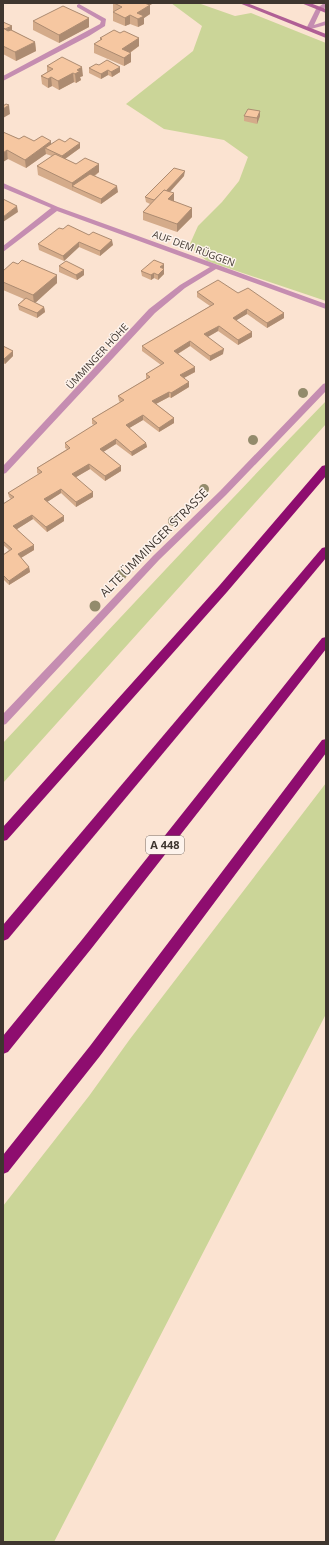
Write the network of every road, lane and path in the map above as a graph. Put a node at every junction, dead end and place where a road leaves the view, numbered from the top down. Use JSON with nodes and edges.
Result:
{"nodes":[{"id":1,"x":242,"y":3,"type":"edge"},
{"id":2,"x":304,"y":3,"type":"edge"},
{"id":3,"x":326,"y":4,"type":"edge"},
{"id":4,"x":78,"y":6,"type":"dead end"},
{"id":5,"x":319,"y":9,"type":"junction"},
{"id":6,"x":326,"y":11,"type":"edge"},
{"id":7,"x":326,"y":23,"type":"edge"},
{"id":8,"x":309,"y":29,"type":"junction"},
{"id":9,"x":326,"y":36,"type":"edge"},
{"id":10,"x":3,"y":79,"type":"edge"},
{"id":11,"x":3,"y":185,"type":"edge"},
{"id":12,"x":56,"y":208,"type":"junction"},
{"id":13,"x":3,"y":250,"type":"edge"},
{"id":14,"x":215,"y":267,"type":"junction"},
{"id":15,"x":326,"y":307,"type":"edge"},
{"id":16,"x":326,"y":386,"type":"edge"},
{"id":17,"x":326,"y":468,"type":"edge"},
{"id":18,"x":3,"y":471,"type":"edge"},
{"id":19,"x":326,"y":550,"type":"edge"},
{"id":20,"x":326,"y":641,"type":"edge"},
{"id":21,"x":3,"y":721,"type":"edge"},
{"id":22,"x":326,"y":744,"type":"edge"},
{"id":23,"x":3,"y":836,"type":"edge"},
{"id":24,"x":3,"y":936,"type":"edge"},
{"id":25,"x":3,"y":1047,"type":"edge"},
{"id":26,"x":3,"y":1167,"type":"edge"}],
"edges":[{"from":1,"to":8,"type":"main road"},
{"from":2,"to":5,"type":"main road"},
{"from":3,"to":5,"type":"street"},
{"from":4,"to":10,"type":"street"},
{"from":5,"to":6,"type":"main road"},
{"from":5,"to":8,"type":"street"},
{"from":7,"to":8,"type":"street"},
{"from":8,"to":9,"type":"main road"},
{"from":11,"to":12,"type":"street","name":"AUF DEM RÜGGEN"},
{"from":12,"to":13,"type":"street"},
{"from":12,"to":14,"type":"street","name":"AUF DEM RÜGGEN"},
{"from":14,"to":15,"type":"street","name":"AUF DEM RÜGGEN"},
{"from":14,"to":18,"type":"street","name":"ÜMMINGER HÖHE"},
{"from":16,"to":21,"type":"street","name":"ALTE ÜMMINGER STRASSE"},
{"from":17,"to":23,"type":"highway"},
{"from":19,"to":24,"type":"highway"},
{"from":20,"to":25,"type":"highway","number":"A 448"},
{"from":22,"to":26,"type":"highway"}]}
